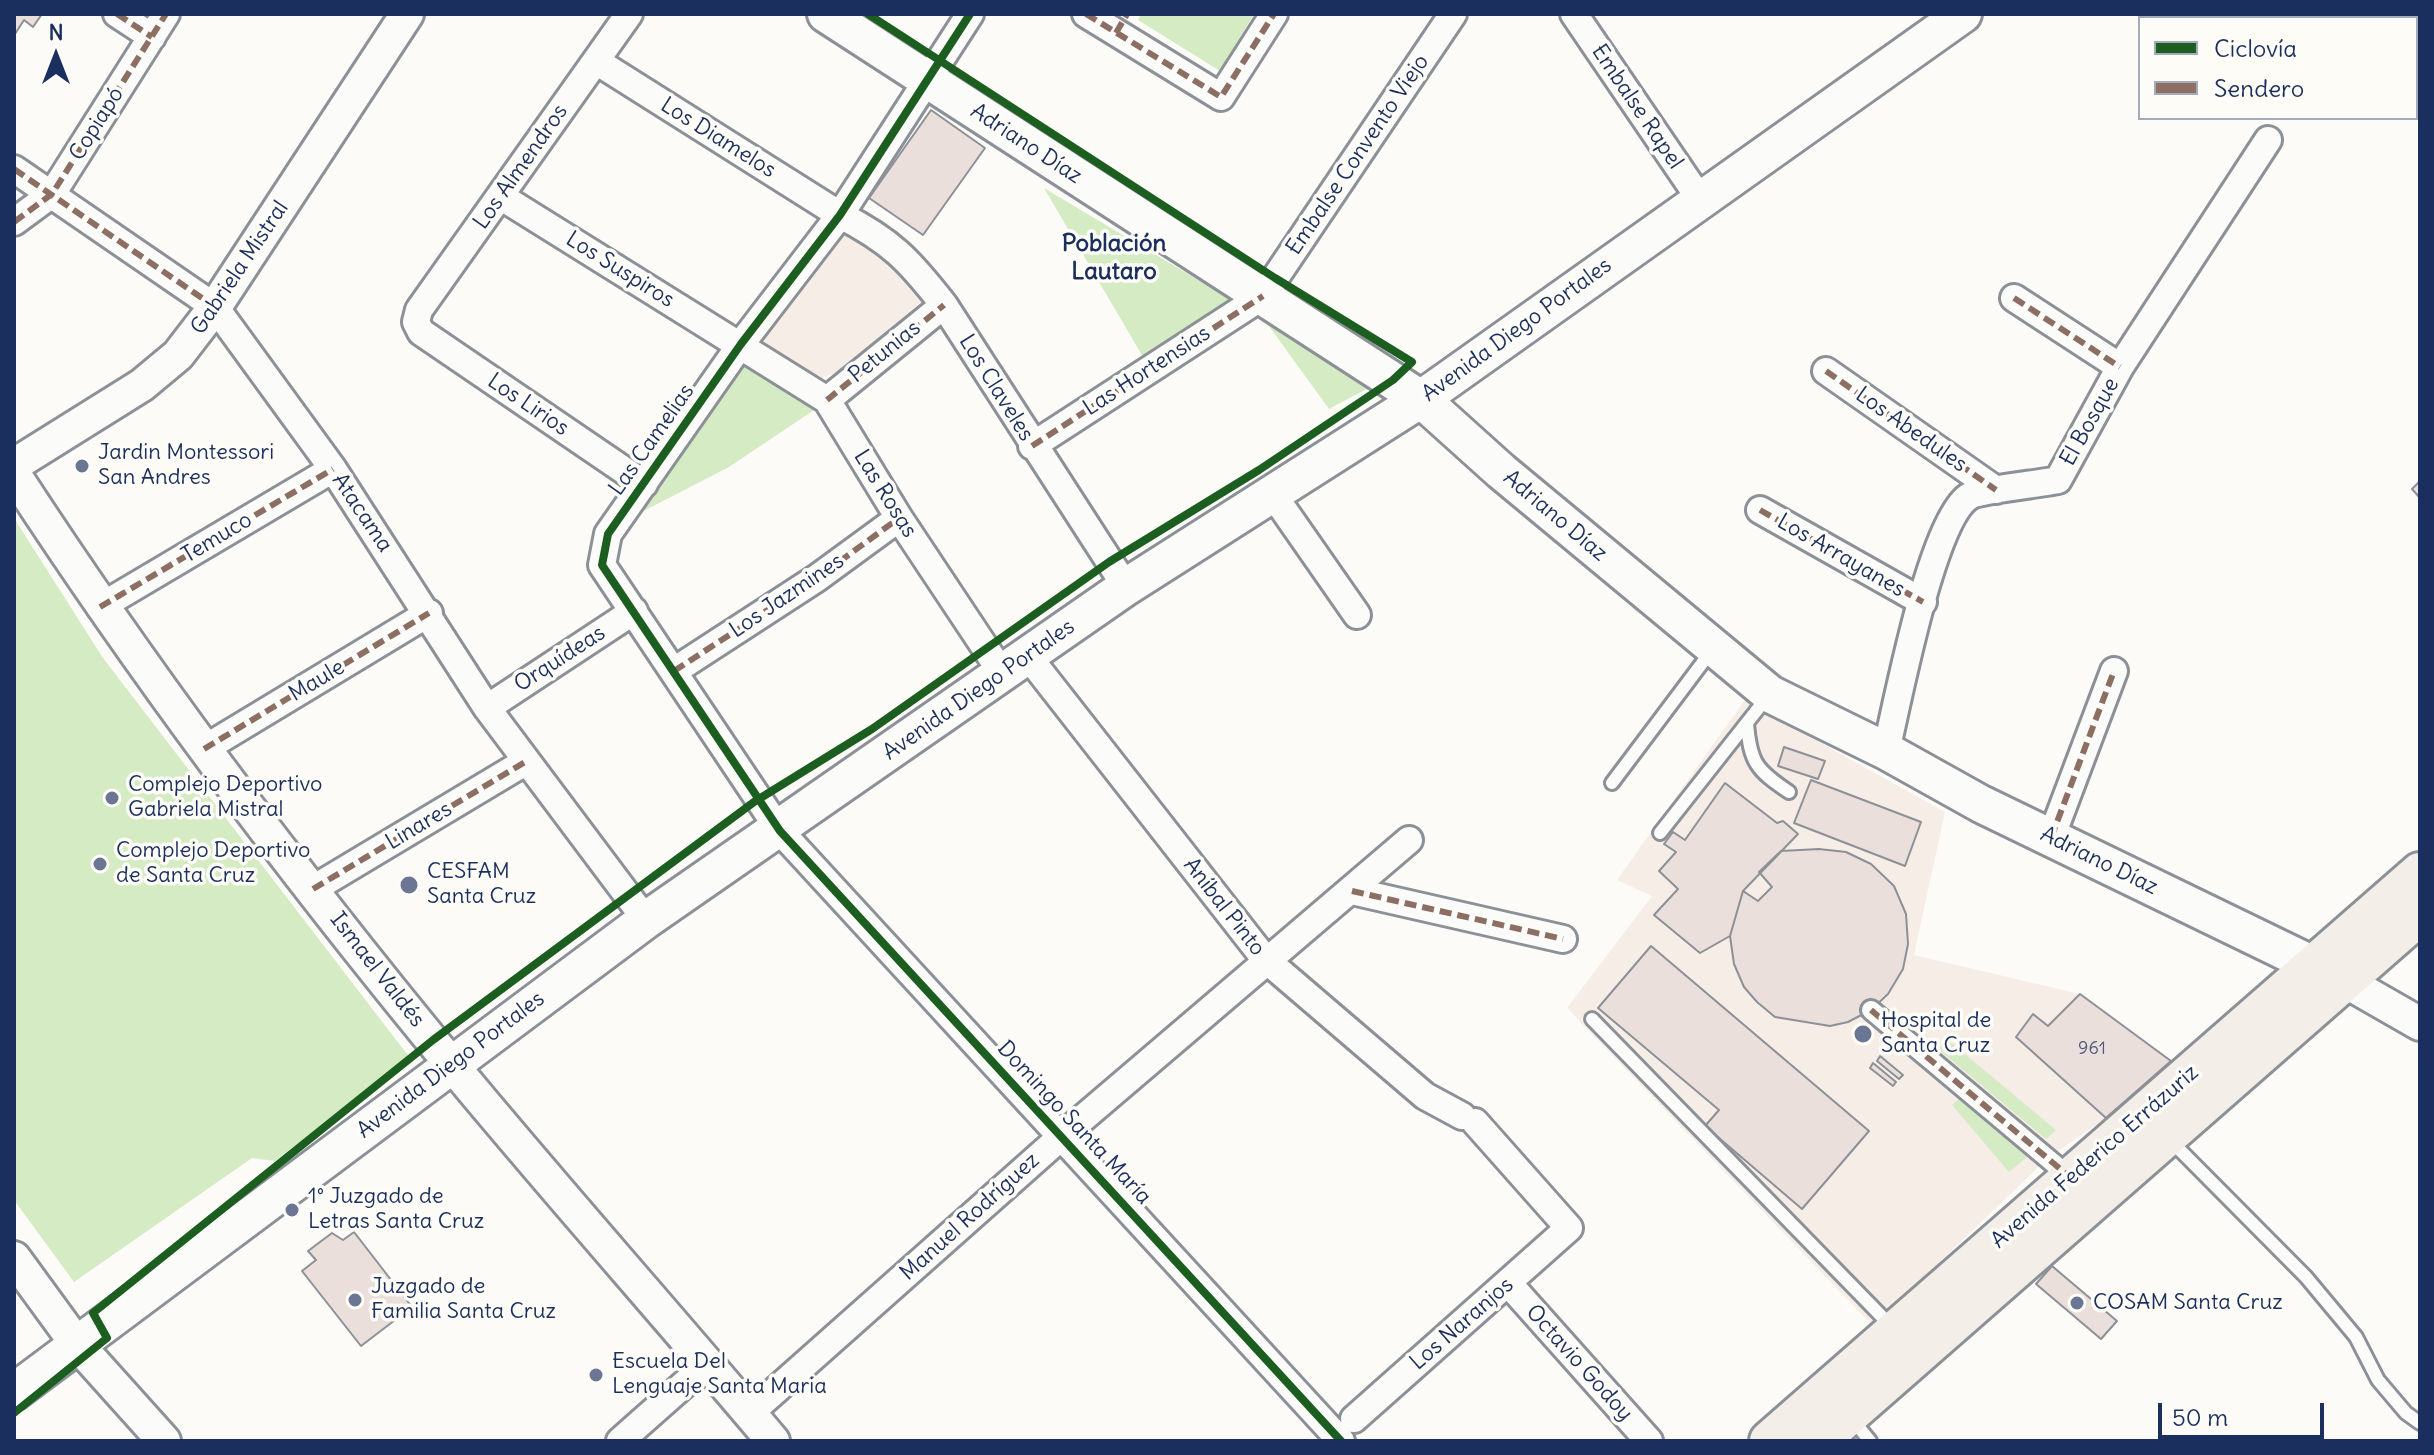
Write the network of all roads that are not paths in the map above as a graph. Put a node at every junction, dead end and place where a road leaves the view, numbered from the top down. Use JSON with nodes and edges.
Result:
{"nodes":[{"id":1,"x":117,"y":14,"type":"edge"},
{"id":2,"x":166,"y":14,"type":"edge"},
{"id":3,"x":407,"y":14,"type":"edge"},
{"id":4,"x":629,"y":14,"type":"edge"},
{"id":5,"x":826,"y":14,"type":"edge"},
{"id":6,"x":970,"y":14,"type":"edge"},
{"id":7,"x":1086,"y":14,"type":"edge"},
{"id":8,"x":1274,"y":14,"type":"edge"},
{"id":9,"x":1453,"y":14,"type":"edge"},
{"id":10,"x":1574,"y":14,"type":"edge"},
{"id":11,"x":1963,"y":14,"type":"edge"},
{"id":12,"x":1121,"y":23,"type":"edge"},
{"id":13,"x":152,"y":37,"type":"junction"},
{"id":14,"x":596,"y":61,"type":"junction"},
{"id":15,"x":927,"y":80,"type":"junction"},
{"id":16,"x":2268,"y":140,"type":"dead end"},
{"id":17,"x":14,"y":169,"type":"edge"},
{"id":18,"x":52,"y":194,"type":"junction"},
{"id":19,"x":500,"y":196,"type":"junction"},
{"id":20,"x":1700,"y":199,"type":"junction"},
{"id":21,"x":840,"y":215,"type":"junction"},
{"id":22,"x":14,"y":222,"type":"edge"},
{"id":23,"x":1263,"y":296,"type":"junction"},
{"id":24,"x":2014,"y":298,"type":"dead end"},
{"id":25,"x":944,"y":305,"type":"junction"},
{"id":26,"x":215,"y":307,"type":"junction"},
{"id":27,"x":416,"y":322,"type":"joint"},
{"id":28,"x":741,"y":344,"type":"junction"},
{"id":29,"x":2120,"y":367,"type":"junction"},
{"id":30,"x":1826,"y":371,"type":"dead end"},
{"id":31,"x":1421,"y":399,"type":"junction"},
{"id":32,"x":827,"y":400,"type":"junction"},
{"id":33,"x":1032,"y":446,"type":"junction"},
{"id":34,"x":14,"y":465,"type":"edge"},
{"id":35,"x":333,"y":469,"type":"junction"},
{"id":36,"x":14,"y":474,"type":"edge"},
{"id":37,"x":644,"y":484,"type":"junction"},
{"id":38,"x":1996,"y":490,"type":"junction"},
{"id":39,"x":1272,"y":493,"type":"junction"},
{"id":40,"x":1760,"y":510,"type":"dead end"},
{"id":41,"x":899,"y":518,"type":"junction"},
{"id":42,"x":1126,"y":587,"type":"junction"},
{"id":43,"x":1923,"y":602,"type":"junction"},
{"id":44,"x":100,"y":607,"type":"junction"},
{"id":45,"x":634,"y":611,"type":"junction"},
{"id":46,"x":429,"y":613,"type":"junction"},
{"id":47,"x":1357,"y":615,"type":"dead end"},
{"id":48,"x":1714,"y":647,"type":"junction"},
{"id":49,"x":1014,"y":664,"type":"junction"},
{"id":50,"x":674,"y":671,"type":"junction"},
{"id":51,"x":2114,"y":671,"type":"dead end"},
{"id":52,"x":1770,"y":694,"type":"junction"},
{"id":53,"x":487,"y":708,"type":"junction"},
{"id":54,"x":1747,"y":723,"type":"junction"},
{"id":55,"x":204,"y":749,"type":"junction"},
{"id":56,"x":1886,"y":751,"type":"junction"},
{"id":57,"x":525,"y":762,"type":"junction"},
{"id":58,"x":1612,"y":783,"type":"dead end"},
{"id":59,"x":1789,"y":792,"type":"dead end"},
{"id":60,"x":780,"y":831,"type":"junction"},
{"id":61,"x":1660,"y":833,"type":"dead end"},
{"id":62,"x":2051,"y":838,"type":"junction"},
{"id":63,"x":1409,"y":840,"type":"dead end"},
{"id":64,"x":2420,"y":873,"type":"edge"},
{"id":65,"x":313,"y":889,"type":"junction"},
{"id":66,"x":1352,"y":891,"type":"junction"},
{"id":67,"x":2420,"y":914,"type":"edge"},
{"id":68,"x":646,"y":920,"type":"junction"},
{"id":69,"x":1563,"y":939,"type":"dead end"},
{"id":70,"x":1265,"y":959,"type":"junction"},
{"id":71,"x":2329,"y":973,"type":"junction"},
{"id":72,"x":1871,"y":1010,"type":"dead end"},
{"id":73,"x":1592,"y":1019,"type":"dead end"},
{"id":74,"x":2420,"y":1024,"type":"edge"},
{"id":75,"x":452,"y":1065,"type":"junction"},
{"id":76,"x":1062,"y":1136,"type":"junction"},
{"id":77,"x":2166,"y":1137,"type":"junction"},
{"id":78,"x":2071,"y":1178,"type":"junction"},
{"id":79,"x":1569,"y":1228,"type":"joint"},
{"id":80,"x":14,"y":1258,"type":"edge"},
{"id":81,"x":1509,"y":1284,"type":"junction"},
{"id":82,"x":76,"y":1343,"type":"junction"},
{"id":83,"x":1905,"y":1343,"type":"junction"},
{"id":84,"x":707,"y":1364,"type":"junction"},
{"id":85,"x":14,"y":1392,"type":"edge"},
{"id":86,"x":750,"y":1413,"type":"junction"},
{"id":87,"x":2420,"y":1423,"type":"edge"},
{"id":88,"x":1859,"y":1428,"type":"edge"},
{"id":89,"x":1347,"y":1430,"type":"edge"},
{"id":90,"x":164,"y":1441,"type":"edge"},
{"id":91,"x":620,"y":1441,"type":"edge"},
{"id":92,"x":773,"y":1441,"type":"edge"},
{"id":93,"x":1649,"y":1441,"type":"edge"},
{"id":94,"x":1770,"y":1441,"type":"edge"},
{"id":95,"x":1818,"y":1441,"type":"edge"}],
"edges":[{"from":1,"to":13,"type":"street"},
{"from":2,"to":13,"type":"street","name":"Copiapó"},
{"from":3,"to":26,"type":"street","name":"Gabriela Mistral"},
{"from":4,"to":14,"type":"street","name":"Los Almendros"},
{"from":5,"to":15,"type":"main road","name":"Adriano Díaz"},
{"from":6,"to":15,"type":"street","name":"Las Camelias"},
{"from":7,"to":12,"type":"street"},
{"from":8,"to":12,"type":"street"},
{"from":9,"to":23,"type":"street","name":"Embalse Convento Viejo"},
{"from":10,"to":20,"type":"street","name":"Embalse Rapel"},
{"from":11,"to":20,"type":"main road","name":"Avenida Diego Portales"},
{"from":13,"to":18,"type":"street","name":"Copiapó"},
{"from":14,"to":19,"type":"street","name":"Los Almendros"},
{"from":14,"to":21,"type":"street","name":"Los Diamelos"},
{"from":15,"to":21,"type":"street","name":"Las Camelias"},
{"from":15,"to":23,"type":"main road","name":"Adriano Díaz"},
{"from":16,"to":29,"type":"street","name":"El Bosque"},
{"from":17,"to":18,"type":"street","name":"Atacama"},
{"from":18,"to":22,"type":"street","name":"Copiapó"},
{"from":18,"to":26,"type":"street","name":"Atacama"},
{"from":19,"to":27,"type":"street","name":"Los Almendros"},
{"from":19,"to":28,"type":"street","name":"Los Suspiros"},
{"from":20,"to":31,"type":"main road","name":"Avenida Diego Portales"},
{"from":21,"to":25,"type":"street","name":"Los Claveles"},
{"from":21,"to":28,"type":"street","name":"Las Camelias"},
{"from":23,"to":31,"type":"main road","name":"Adriano Díaz"},
{"from":23,"to":33,"type":"street","name":"Las Hortensias"},
{"from":24,"to":29,"type":"street"},
{"from":25,"to":32,"type":"street","name":"Petunias"},
{"from":25,"to":33,"type":"street","name":"Los Claveles"},
{"from":26,"to":34,"type":"street","name":"Gabriela Mistral"},
{"from":26,"to":35,"type":"street","name":"Atacama"},
{"from":27,"to":37,"type":"street","name":"Los Lirios"},
{"from":28,"to":32,"type":"street","name":"Las Rosas"},
{"from":28,"to":37,"type":"street","name":"Las Camelias"},
{"from":29,"to":38,"type":"street","name":"El Bosque"},
{"from":30,"to":38,"type":"street","name":"Los Abedules"},
{"from":31,"to":39,"type":"main road","name":"Avenida Diego Portales"},
{"from":31,"to":48,"type":"main road","name":"Adriano Díaz"},
{"from":32,"to":41,"type":"street","name":"Las Rosas"},
{"from":33,"to":42,"type":"street","name":"Los Claveles"},
{"from":35,"to":44,"type":"street","name":"Temuco"},
{"from":35,"to":46,"type":"street","name":"Atacama"},
{"from":36,"to":44,"type":"street","name":"Ismael Valdés"},
{"from":37,"to":45,"type":"street","name":"Las Camelias"},
{"from":38,"to":43,"type":"street","name":"El Bosque"},
{"from":39,"to":42,"type":"main road","name":"Avenida Diego Portales"},
{"from":39,"to":47,"type":"street"},
{"from":40,"to":43,"type":"street","name":"Los Arrayanes"},
{"from":41,"to":49,"type":"street","name":"Las Rosas"},
{"from":41,"to":50,"type":"street","name":"Los Jazmines"},
{"from":42,"to":49,"type":"main road","name":"Avenida Diego Portales"},
{"from":43,"to":56,"type":"street","name":"El Bosque"},
{"from":44,"to":55,"type":"street","name":"Ismael Valdés"},
{"from":45,"to":50,"type":"street","name":"Las Camelias"},
{"from":45,"to":53,"type":"street","name":"Orquídeas"},
{"from":46,"to":53,"type":"street","name":"Atacama"},
{"from":46,"to":55,"type":"street","name":"Maule"},
{"from":48,"to":52,"type":"main road","name":"Adriano Díaz"},
{"from":48,"to":58,"type":"lane"},
{"from":49,"to":60,"type":"main road","name":"Avenida Diego Portales"},
{"from":49,"to":70,"type":"street","name":"Aníbal Pinto"},
{"from":50,"to":60,"type":"street","name":"Las Camelias"},
{"from":51,"to":62,"type":"street"},
{"from":52,"to":54,"type":"lane"},
{"from":52,"to":56,"type":"main road","name":"Adriano Díaz"},
{"from":53,"to":57,"type":"street","name":"Atacama"},
{"from":54,"to":59,"type":"lane"},
{"from":54,"to":61,"type":"lane"},
{"from":55,"to":65,"type":"street","name":"Ismael Valdés"},
{"from":56,"to":62,"type":"main road","name":"Adriano Díaz"},
{"from":57,"to":65,"type":"street","name":"Linares"},
{"from":57,"to":68,"type":"street","name":"Atacama"},
{"from":60,"to":68,"type":"main road","name":"Avenida Diego Portales"},
{"from":60,"to":76,"type":"street","name":"Domingo Santa María"},
{"from":62,"to":71,"type":"main road","name":"Adriano Díaz"},
{"from":63,"to":66,"type":"street","name":"Manuel Rodríguez"},
{"from":64,"to":71,"type":"main road","name":"Avenida Federico Errázuriz"},
{"from":65,"to":75,"type":"street","name":"Ismael Valdés"},
{"from":66,"to":69,"type":"street"},
{"from":66,"to":70,"type":"street","name":"Manuel Rodríguez"},
{"from":67,"to":71,"type":"main road","name":"Avenida Federico Errázuriz"},
{"from":68,"to":75,"type":"main road","name":"Avenida Diego Portales"},
{"from":70,"to":76,"type":"street","name":"Manuel Rodríguez"},
{"from":70,"to":79,"type":"street","name":"Aníbal Pinto"},
{"from":71,"to":74,"type":"street"},
{"from":71,"to":77,"type":"main road","name":"Avenida Federico Errázuriz"},
{"from":71,"to":78,"type":"main road","name":"Avenida Federico Errázuriz"},
{"from":72,"to":78,"type":"street"},
{"from":73,"to":83,"type":"lane"},
{"from":75,"to":82,"type":"main road","name":"Avenida Diego Portales"},
{"from":75,"to":84,"type":"street","name":"Ismael Valdés"},
{"from":76,"to":86,"type":"street","name":"Manuel Rodríguez"},
{"from":76,"to":89,"type":"street","name":"Domingo Santa María"},
{"from":77,"to":83,"type":"main road","name":"Avenida Federico Errázuriz"},
{"from":77,"to":87,"type":"lane"},
{"from":78,"to":83,"type":"main road","name":"Avenida Federico Errázuriz"},
{"from":79,"to":81,"type":"street","name":"Los Naranjos"},
{"from":80,"to":82,"type":"street"},
{"from":81,"to":89,"type":"street","name":"Los Naranjos"},
{"from":81,"to":93,"type":"street","name":"Octavio Godoy"},
{"from":82,"to":85,"type":"main road","name":"Avenida Diego Portales"},
{"from":82,"to":90,"type":"street"},
{"from":83,"to":88,"type":"main road","name":"Avenida Federico Errázuriz"},
{"from":83,"to":94,"type":"main road","name":"Avenida Federico Errázuriz"},
{"from":84,"to":86,"type":"street","name":"Ismael Valdés"},
{"from":84,"to":91,"type":"street"},
{"from":86,"to":92,"type":"street","name":"Ismael Valdés"},
{"from":88,"to":95,"type":"main road","name":"Avenida Federico Errázuriz"}]}
